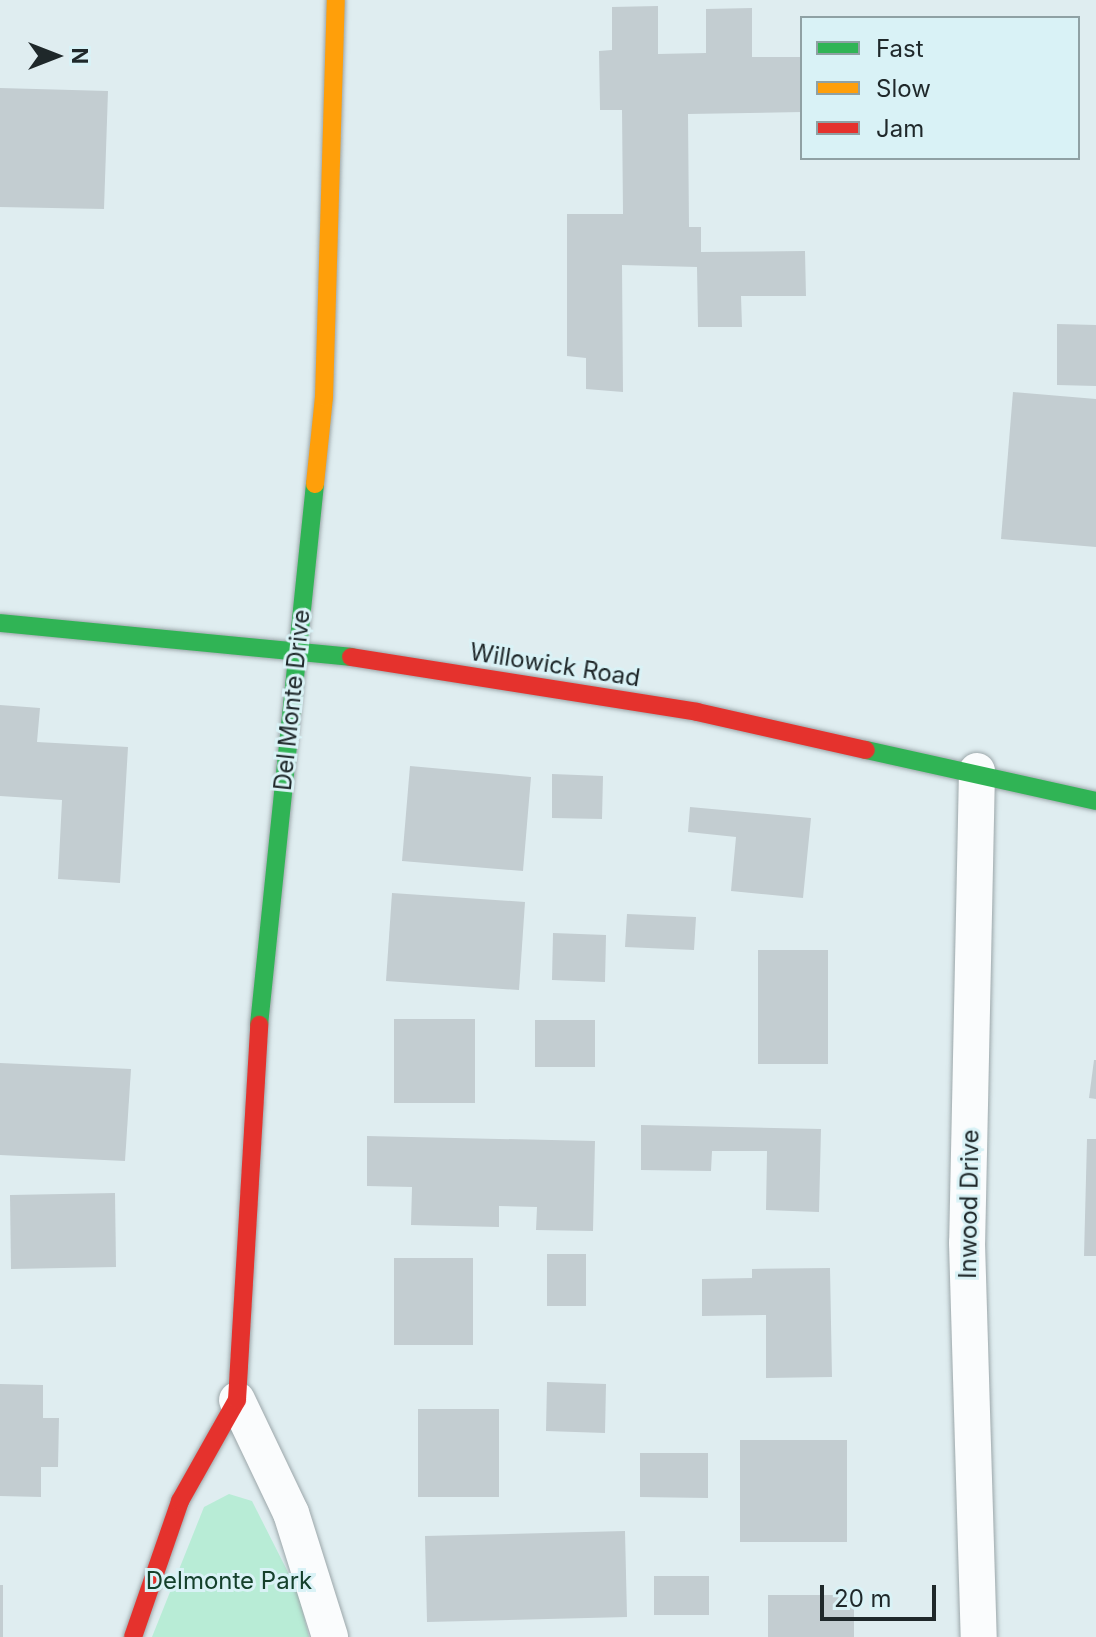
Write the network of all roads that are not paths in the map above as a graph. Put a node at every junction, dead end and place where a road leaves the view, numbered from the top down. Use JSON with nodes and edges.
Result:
{"nodes":[{"id":1,"x":336,"y":0,"type":"edge"},
{"id":2,"x":0,"y":623,"type":"edge"},
{"id":3,"x":298,"y":649,"type":"junction"},
{"id":4,"x":977,"y":771,"type":"junction"},
{"id":5,"x":1096,"y":801,"type":"edge"},
{"id":6,"x":237,"y":1400,"type":"junction"},
{"id":7,"x":133,"y":1637,"type":"edge"},
{"id":8,"x":330,"y":1637,"type":"edge"},
{"id":9,"x":979,"y":1637,"type":"edge"}],
"edges":[{"from":1,"to":3,"type":"street","name":"Del Monte Drive"},
{"from":2,"to":3,"type":"street","name":"Willowick Road"},
{"from":3,"to":4,"type":"street","name":"Willowick Road"},
{"from":3,"to":6,"type":"street","name":"Del Monte Drive"},
{"from":4,"to":5,"type":"street","name":"Willowick Road"},
{"from":4,"to":9,"type":"street","name":"Inwood Drive"},
{"from":6,"to":7,"type":"street","name":"Del Monte Drive"},
{"from":6,"to":8,"type":"street","name":"Del Monte Drive"}]}
